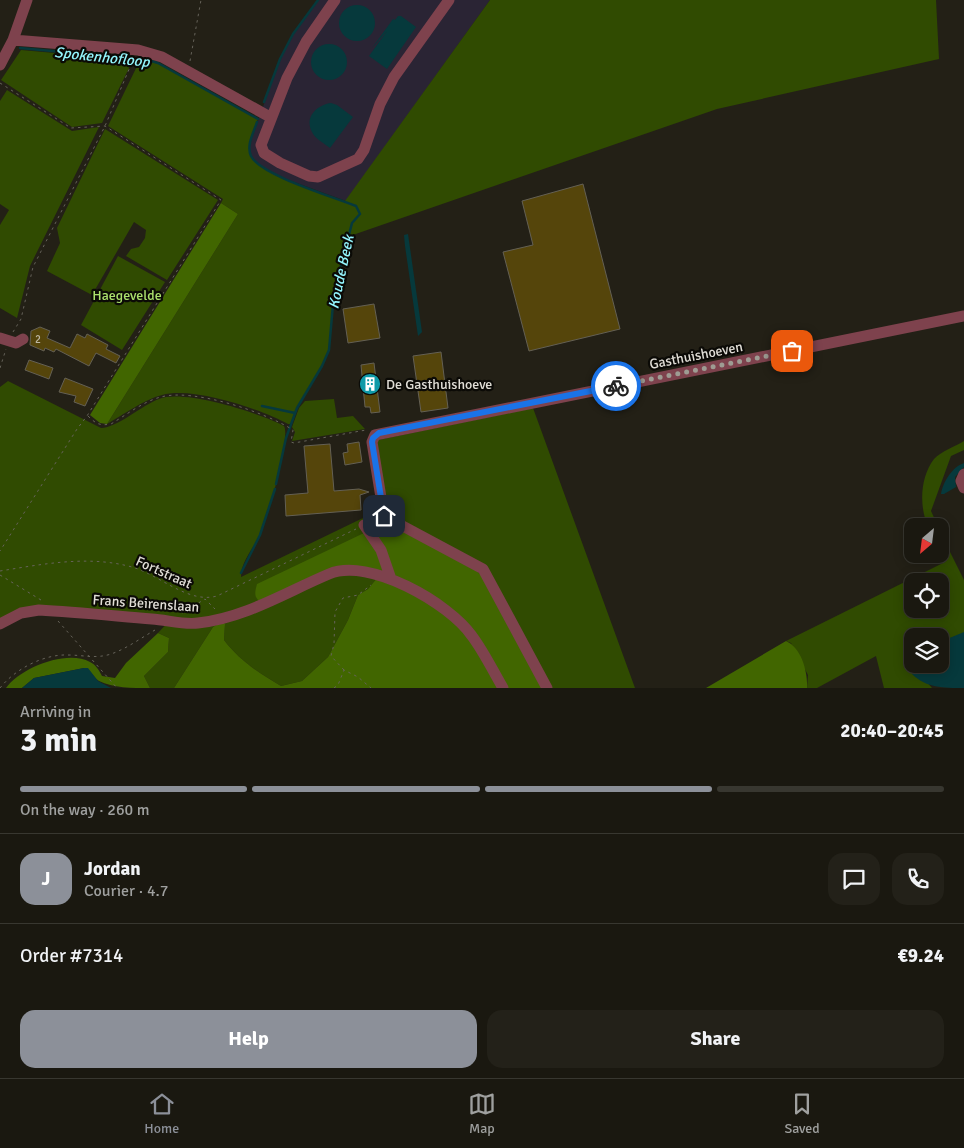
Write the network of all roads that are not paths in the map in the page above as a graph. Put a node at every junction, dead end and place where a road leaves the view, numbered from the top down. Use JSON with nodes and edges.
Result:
{"nodes":[{"id":1,"x":27,"y":0,"type":"edge"},
{"id":2,"x":334,"y":0,"type":"edge"},
{"id":3,"x":449,"y":0,"type":"edge"},
{"id":4,"x":13,"y":40,"type":"junction"},
{"id":5,"x":0,"y":65,"type":"edge"},
{"id":6,"x":270,"y":117,"type":"junction"},
{"id":7,"x":964,"y":316,"type":"edge"},
{"id":8,"x":0,"y":338,"type":"edge"},
{"id":9,"x":23,"y":339,"type":"dead end"},
{"id":10,"x":964,"y":474,"type":"edge"},
{"id":11,"x":964,"y":488,"type":"edge"},
{"id":12,"x":364,"y":525,"type":"road end"},
{"id":13,"x":391,"y":578,"type":"junction"},
{"id":14,"x":0,"y":624,"type":"edge"},
{"id":15,"x":503,"y":688,"type":"edge"},
{"id":16,"x":547,"y":688,"type":"edge"}],
"edges":[{"from":1,"to":4,"type":"street"},
{"from":2,"to":6,"type":"street"},
{"from":3,"to":6,"type":"street"},
{"from":4,"to":5,"type":"street"},
{"from":4,"to":6,"type":"street"},
{"from":7,"to":16,"type":"street","name":"Gasthuishoeven"},
{"from":8,"to":9,"type":"street"},
{"from":10,"to":11,"type":"street"},
{"from":12,"to":13,"type":"street"},
{"from":13,"to":14,"type":"street","name":"Frans Beirenslaan"},
{"from":13,"to":15,"type":"street","name":"Frans Beirenslaan"}]}
